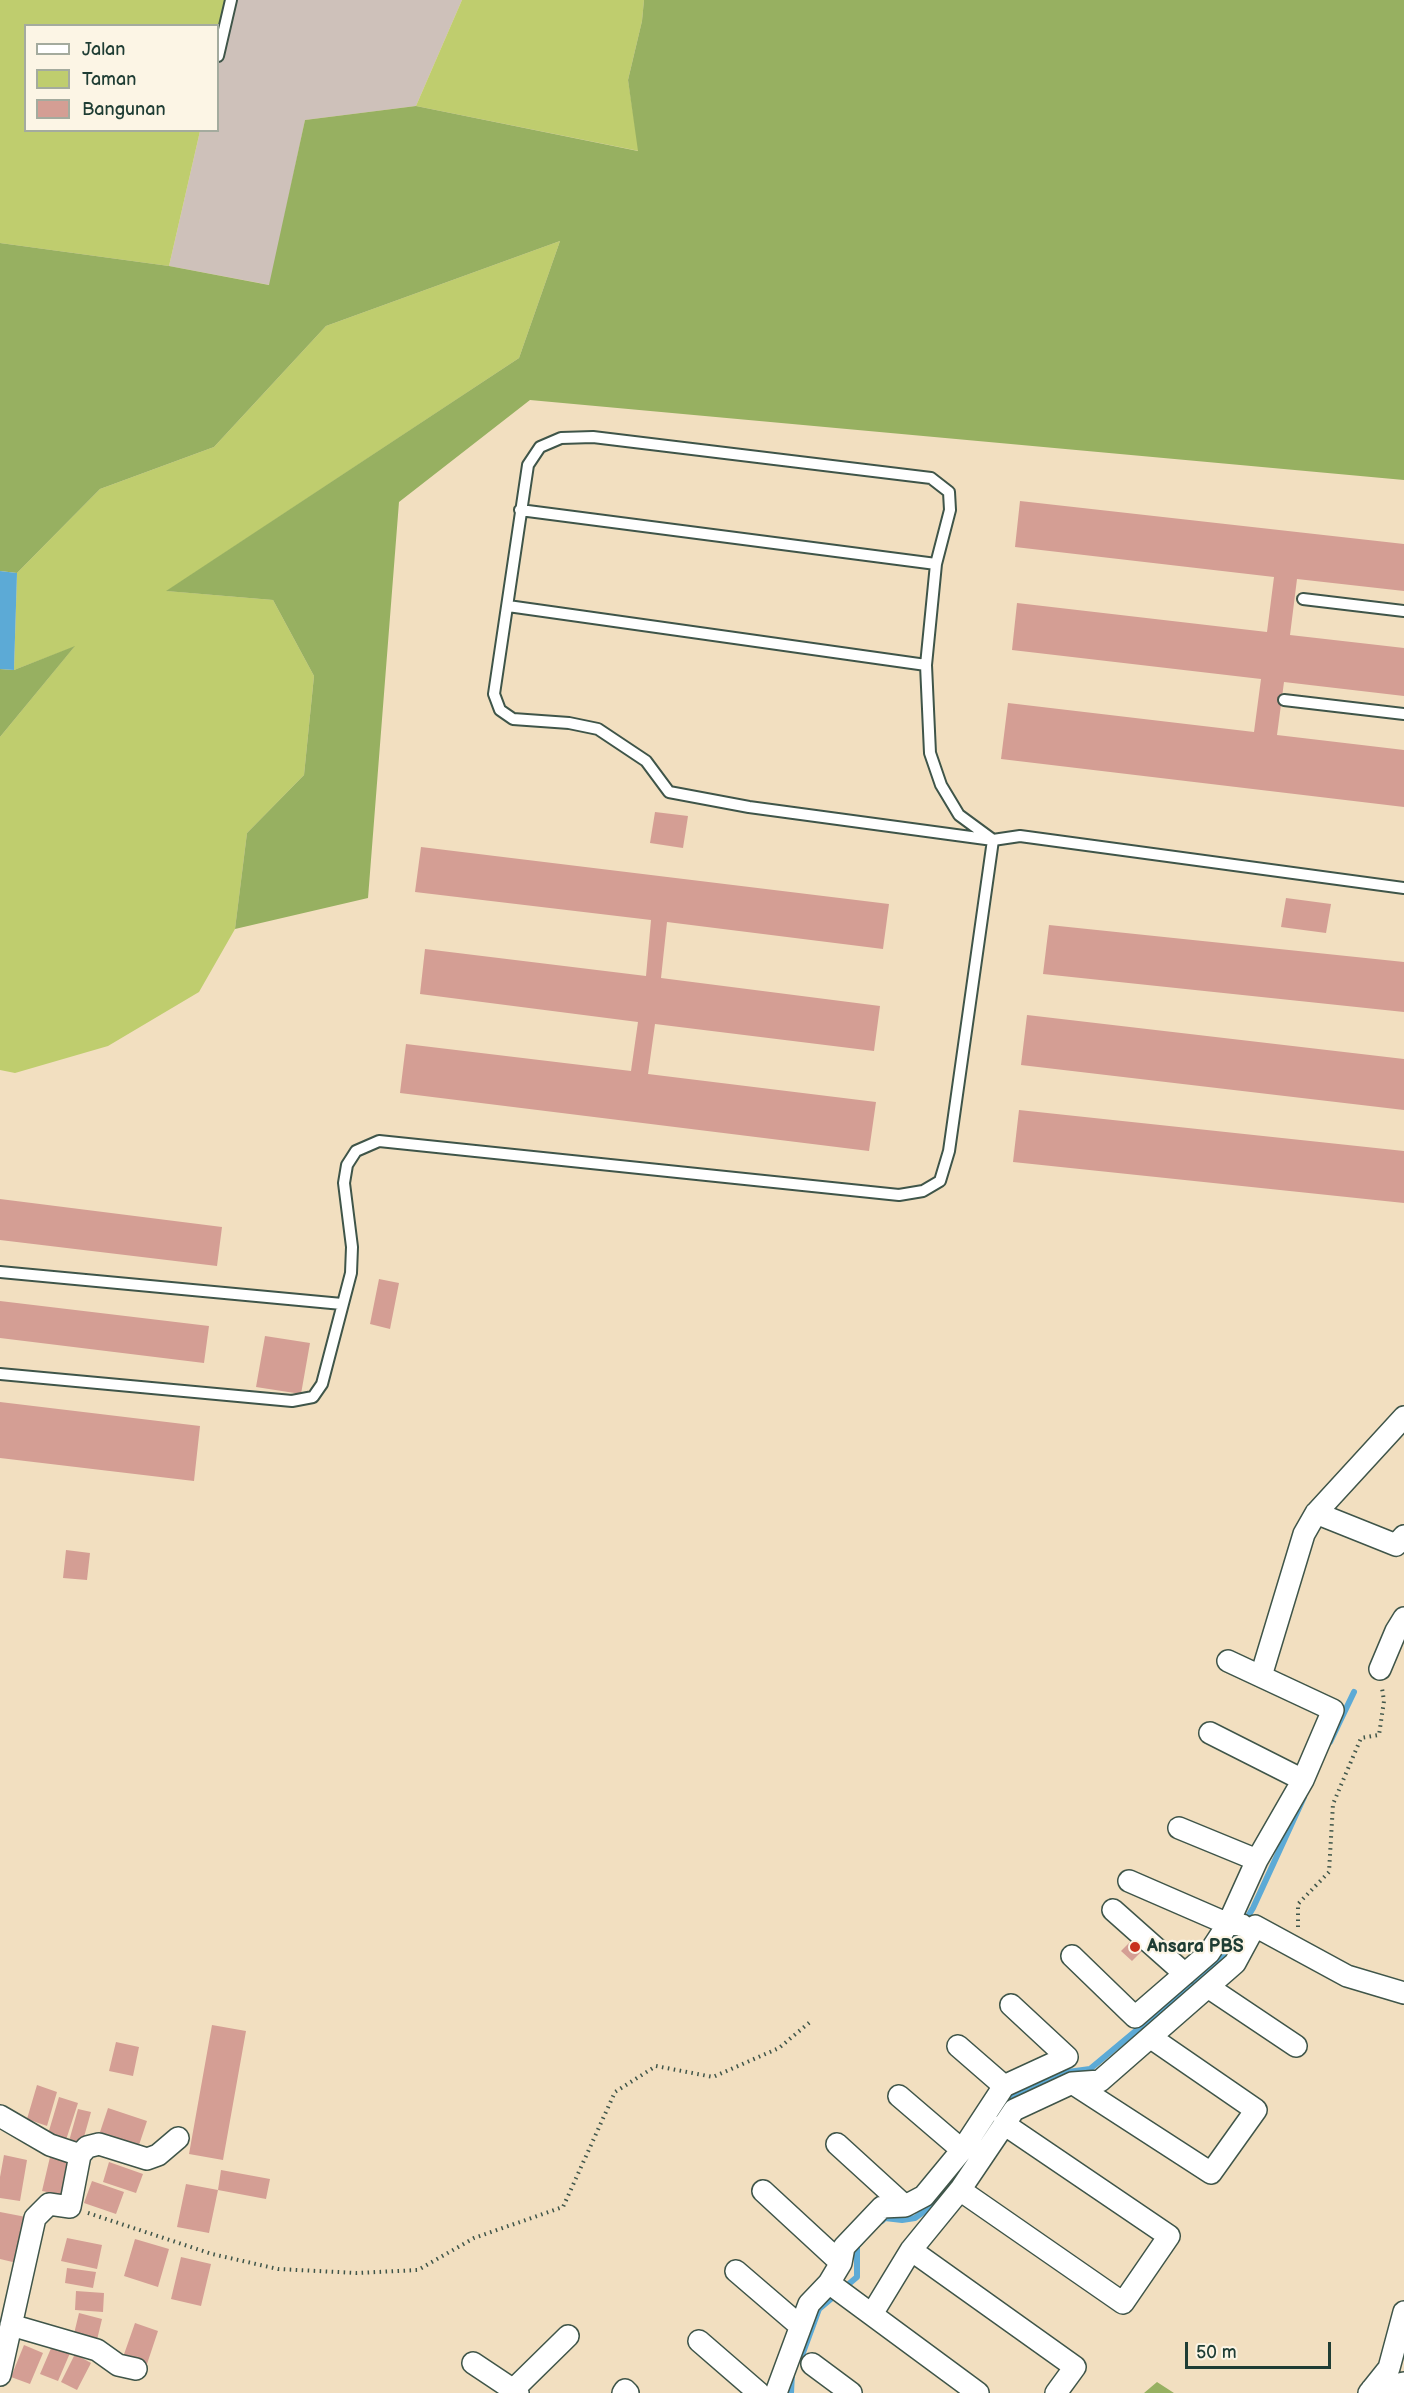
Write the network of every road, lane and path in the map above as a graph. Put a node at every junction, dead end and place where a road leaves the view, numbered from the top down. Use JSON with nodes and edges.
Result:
{"nodes":[{"id":1,"x":231,"y":0,"type":"edge"},
{"id":2,"x":219,"y":52,"type":"edge"},
{"id":3,"x":520,"y":510,"type":"junction"},
{"id":4,"x":936,"y":564,"type":"junction"},
{"id":5,"x":1303,"y":598,"type":"dead end"},
{"id":6,"x":508,"y":606,"type":"junction"},
{"id":7,"x":1404,"y":610,"type":"edge"},
{"id":8,"x":926,"y":665,"type":"junction"},
{"id":9,"x":1284,"y":700,"type":"dead end"},
{"id":10,"x":1404,"y":714,"type":"edge"},
{"id":11,"x":993,"y":840,"type":"junction"},
{"id":12,"x":1404,"y":888,"type":"edge"},
{"id":13,"x":0,"y":1272,"type":"edge"},
{"id":14,"x":342,"y":1304,"type":"junction"},
{"id":15,"x":0,"y":1374,"type":"edge"},
{"id":16,"x":1404,"y":1417,"type":"edge"},
{"id":17,"x":1316,"y":1513,"type":"junction"},
{"id":18,"x":1404,"y":1536,"type":"edge"},
{"id":19,"x":1404,"y":1618,"type":"edge"},
{"id":20,"x":1228,"y":1661,"type":"dead end"},
{"id":21,"x":1380,"y":1669,"type":"joint"},
{"id":22,"x":1261,"y":1677,"type":"junction"},
{"id":23,"x":1210,"y":1733,"type":"dead end"},
{"id":24,"x":1303,"y":1780,"type":"junction"},
{"id":25,"x":1179,"y":1828,"type":"dead end"},
{"id":26,"x":1257,"y":1860,"type":"junction"},
{"id":27,"x":1129,"y":1881,"type":"dead end"},
{"id":28,"x":1113,"y":1910,"type":"dead end"},
{"id":29,"x":1228,"y":1924,"type":"junction"},
{"id":30,"x":1256,"y":1926,"type":"junction"},
{"id":31,"x":1305,"y":1953,"type":"junction"},
{"id":32,"x":1072,"y":1956,"type":"dead end"},
{"id":33,"x":1185,"y":1974,"type":"junction"},
{"id":34,"x":1208,"y":1987,"type":"junction"},
{"id":35,"x":1404,"y":1993,"type":"edge"},
{"id":36,"x":1011,"y":2005,"type":"dead end"},
{"id":37,"x":810,"y":2022,"type":"dead end"},
{"id":38,"x":1150,"y":2037,"type":"junction"},
{"id":39,"x":958,"y":2046,"type":"dead end"},
{"id":40,"x":1296,"y":2046,"type":"dead end"},
{"id":41,"x":1072,"y":2083,"type":"junction"},
{"id":42,"x":1004,"y":2086,"type":"junction"},
{"id":43,"x":899,"y":2096,"type":"dead end"},
{"id":44,"x":0,"y":2116,"type":"edge"},
{"id":45,"x":1004,"y":2124,"type":"junction"},
{"id":46,"x":178,"y":2138,"type":"dead end"},
{"id":47,"x":837,"y":2144,"type":"dead end"},
{"id":48,"x":962,"y":2150,"type":"junction"},
{"id":49,"x":80,"y":2155,"type":"junction"},
{"id":50,"x":960,"y":2190,"type":"junction"},
{"id":51,"x":763,"y":2191,"type":"dead end"},
{"id":52,"x":906,"y":2206,"type":"junction"},
{"id":53,"x":70,"y":2207,"type":"junction"},
{"id":54,"x":911,"y":2250,"type":"junction"},
{"id":55,"x":841,"y":2263,"type":"junction"},
{"id":56,"x":736,"y":2271,"type":"dead end"},
{"id":57,"x":829,"y":2283,"type":"junction"},
{"id":58,"x":1404,"y":2312,"type":"edge"},
{"id":59,"x":872,"y":2314,"type":"junction"},
{"id":60,"x":12,"y":2325,"type":"junction"},
{"id":61,"x":800,"y":2326,"type":"junction"},
{"id":62,"x":568,"y":2336,"type":"dead end"},
{"id":63,"x":699,"y":2342,"type":"dead end"},
{"id":64,"x":473,"y":2363,"type":"dead end"},
{"id":65,"x":812,"y":2364,"type":"dead end"},
{"id":66,"x":136,"y":2369,"type":"dead end"},
{"id":67,"x":0,"y":2375,"type":"edge"},
{"id":68,"x":1404,"y":2383,"type":"edge"},
{"id":69,"x":515,"y":2391,"type":"edge"},
{"id":70,"x":1371,"y":2391,"type":"edge"},
{"id":71,"x":623,"y":2393,"type":"edge"},
{"id":72,"x":628,"y":2393,"type":"edge"},
{"id":73,"x":759,"y":2393,"type":"edge"},
{"id":74,"x":776,"y":2393,"type":"edge"},
{"id":75,"x":851,"y":2393,"type":"edge"},
{"id":76,"x":977,"y":2393,"type":"edge"},
{"id":77,"x":1056,"y":2393,"type":"edge"}],
"edges":[{"from":1,"to":2,"type":"lane"},
{"from":3,"to":4,"type":"lane"},
{"from":3,"to":4,"type":"lane"},
{"from":3,"to":6,"type":"lane"},
{"from":4,"to":8,"type":"lane"},
{"from":5,"to":7,"type":"lane"},
{"from":6,"to":8,"type":"lane"},
{"from":6,"to":11,"type":"lane"},
{"from":8,"to":11,"type":"lane"},
{"from":9,"to":10,"type":"lane"},
{"from":11,"to":12,"type":"lane"},
{"from":11,"to":14,"type":"lane"},
{"from":13,"to":14,"type":"lane"},
{"from":14,"to":15,"type":"lane"},
{"from":16,"to":17,"type":"street"},
{"from":17,"to":18,"type":"street"},
{"from":17,"to":22,"type":"street"},
{"from":19,"to":21,"type":"street"},
{"from":20,"to":22,"type":"street"},
{"from":21,"to":31,"type":"path"},
{"from":22,"to":24,"type":"street"},
{"from":23,"to":24,"type":"street"},
{"from":24,"to":26,"type":"street"},
{"from":25,"to":26,"type":"street"},
{"from":26,"to":29,"type":"street"},
{"from":27,"to":29,"type":"street"},
{"from":28,"to":33,"type":"street"},
{"from":29,"to":30,"type":"street"},
{"from":29,"to":33,"type":"street"},
{"from":30,"to":31,"type":"street"},
{"from":30,"to":34,"type":"street"},
{"from":31,"to":35,"type":"street"},
{"from":32,"to":33,"type":"street"},
{"from":34,"to":38,"type":"street"},
{"from":34,"to":40,"type":"street"},
{"from":36,"to":42,"type":"street"},
{"from":37,"to":53,"type":"path"},
{"from":38,"to":41,"type":"street"},
{"from":38,"to":41,"type":"street"},
{"from":39,"to":42,"type":"street"},
{"from":41,"to":45,"type":"street"},
{"from":42,"to":48,"type":"street"},
{"from":43,"to":48,"type":"street"},
{"from":44,"to":49,"type":"street"},
{"from":45,"to":50,"type":"street"},
{"from":45,"to":50,"type":"street"},
{"from":46,"to":49,"type":"street"},
{"from":47,"to":52,"type":"street"},
{"from":48,"to":52,"type":"street"},
{"from":49,"to":53,"type":"street"},
{"from":50,"to":54,"type":"street"},
{"from":51,"to":55,"type":"street"},
{"from":52,"to":55,"type":"street"},
{"from":53,"to":60,"type":"street"},
{"from":54,"to":59,"type":"street"},
{"from":54,"to":77,"type":"street"},
{"from":55,"to":57,"type":"street"},
{"from":56,"to":61,"type":"street"},
{"from":57,"to":59,"type":"street"},
{"from":57,"to":61,"type":"street"},
{"from":58,"to":70,"type":"street"},
{"from":59,"to":76,"type":"street"},
{"from":60,"to":66,"type":"street"},
{"from":60,"to":67,"type":"street"},
{"from":61,"to":74,"type":"street"},
{"from":62,"to":69,"type":"street"},
{"from":63,"to":73,"type":"street"},
{"from":64,"to":69,"type":"street"},
{"from":65,"to":75,"type":"street"},
{"from":68,"to":70,"type":"street"},
{"from":71,"to":72,"type":"street"}]}
